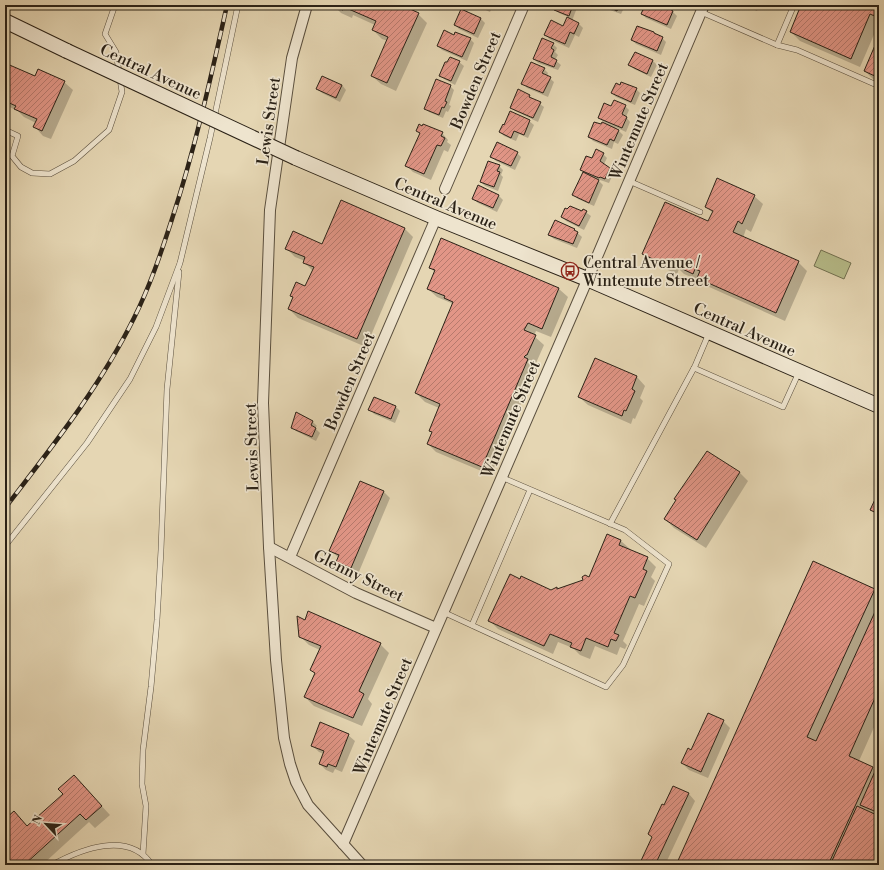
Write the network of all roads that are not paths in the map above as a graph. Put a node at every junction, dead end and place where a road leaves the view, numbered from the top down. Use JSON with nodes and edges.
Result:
{"nodes":[{"id":1,"x":115,"y":5,"type":"edge"},
{"id":2,"x":238,"y":5,"type":"edge"},
{"id":3,"x":307,"y":5,"type":"edge"},
{"id":4,"x":524,"y":5,"type":"edge"},
{"id":5,"x":794,"y":5,"type":"edge"},
{"id":6,"x":702,"y":9,"type":"edge"},
{"id":7,"x":5,"y":21,"type":"edge"},
{"id":8,"x":777,"y":45,"type":"junction"},
{"id":9,"x":879,"y":86,"type":"edge"},
{"id":10,"x":5,"y":130,"type":"edge"},
{"id":11,"x":629,"y":181,"type":"junction"},
{"id":12,"x":445,"y":189,"type":"dead end"},
{"id":13,"x":700,"y":212,"type":"dead end"},
{"id":14,"x":436,"y":218,"type":"junction"},
{"id":15,"x":180,"y":263,"type":"junction"},
{"id":16,"x":587,"y":279,"type":"junction"},
{"id":17,"x":709,"y":332,"type":"junction"},
{"id":18,"x":694,"y":368,"type":"junction"},
{"id":19,"x":799,"y":372,"type":"junction"},
{"id":20,"x":879,"y":406,"type":"edge"},
{"id":21,"x":501,"y":477,"type":"junction"},
{"id":22,"x":530,"y":490,"type":"junction"},
{"id":23,"x":610,"y":524,"type":"junction"},
{"id":24,"x":5,"y":546,"type":"edge"},
{"id":25,"x":269,"y":547,"type":"junction"},
{"id":26,"x":290,"y":557,"type":"junction"},
{"id":27,"x":443,"y":612,"type":"junction"},
{"id":28,"x":472,"y":625,"type":"junction"},
{"id":29,"x":436,"y":628,"type":"junction"},
{"id":30,"x":343,"y":844,"type":"junction"},
{"id":31,"x":144,"y":854,"type":"junction"},
{"id":32,"x":52,"y":865,"type":"edge"},
{"id":33,"x":152,"y":865,"type":"edge"},
{"id":34,"x":362,"y":865,"type":"edge"}],
"edges":[{"from":1,"to":10,"type":"lane"},
{"from":2,"to":15,"type":"lane"},
{"from":3,"to":25,"type":"street","name":"Lewis Street"},
{"from":4,"to":12,"type":"street","name":"Bowden Street"},
{"from":5,"to":8,"type":"lane"},
{"from":6,"to":8,"type":"lane"},
{"from":6,"to":11,"type":"street","name":"Wintemute Street"},
{"from":7,"to":14,"type":"main road","name":"Central Avenue","bridge":true},
{"from":8,"to":9,"type":"lane"},
{"from":11,"to":13,"type":"lane"},
{"from":11,"to":16,"type":"street","name":"Wintemute Street"},
{"from":14,"to":16,"type":"main road","name":"Central Avenue"},
{"from":14,"to":26,"type":"street","name":"Bowden Street"},
{"from":15,"to":24,"type":"lane"},
{"from":15,"to":31,"type":"lane"},
{"from":16,"to":17,"type":"main road","name":"Central Avenue"},
{"from":16,"to":21,"type":"street","name":"Wintemute Street"},
{"from":17,"to":18,"type":"lane"},
{"from":17,"to":19,"type":"main road","name":"Central Avenue"},
{"from":18,"to":19,"type":"lane"},
{"from":18,"to":23,"type":"lane"},
{"from":19,"to":20,"type":"main road","name":"Central Avenue"},
{"from":21,"to":22,"type":"lane"},
{"from":21,"to":27,"type":"street","name":"Wintemute Street"},
{"from":22,"to":23,"type":"lane"},
{"from":22,"to":28,"type":"lane"},
{"from":23,"to":28,"type":"lane"},
{"from":25,"to":26,"type":"street","name":"Glenny Street"},
{"from":25,"to":30,"type":"street","name":"Lewis Street"},
{"from":26,"to":29,"type":"street","name":"Glenny Street"},
{"from":27,"to":28,"type":"lane"},
{"from":27,"to":29,"type":"street","name":"Wintemute Street"},
{"from":29,"to":30,"type":"street","name":"Wintemute Street"},
{"from":30,"to":34,"type":"street","name":"Lewis Street"},
{"from":31,"to":32,"type":"lane"},
{"from":31,"to":33,"type":"lane"}]}
